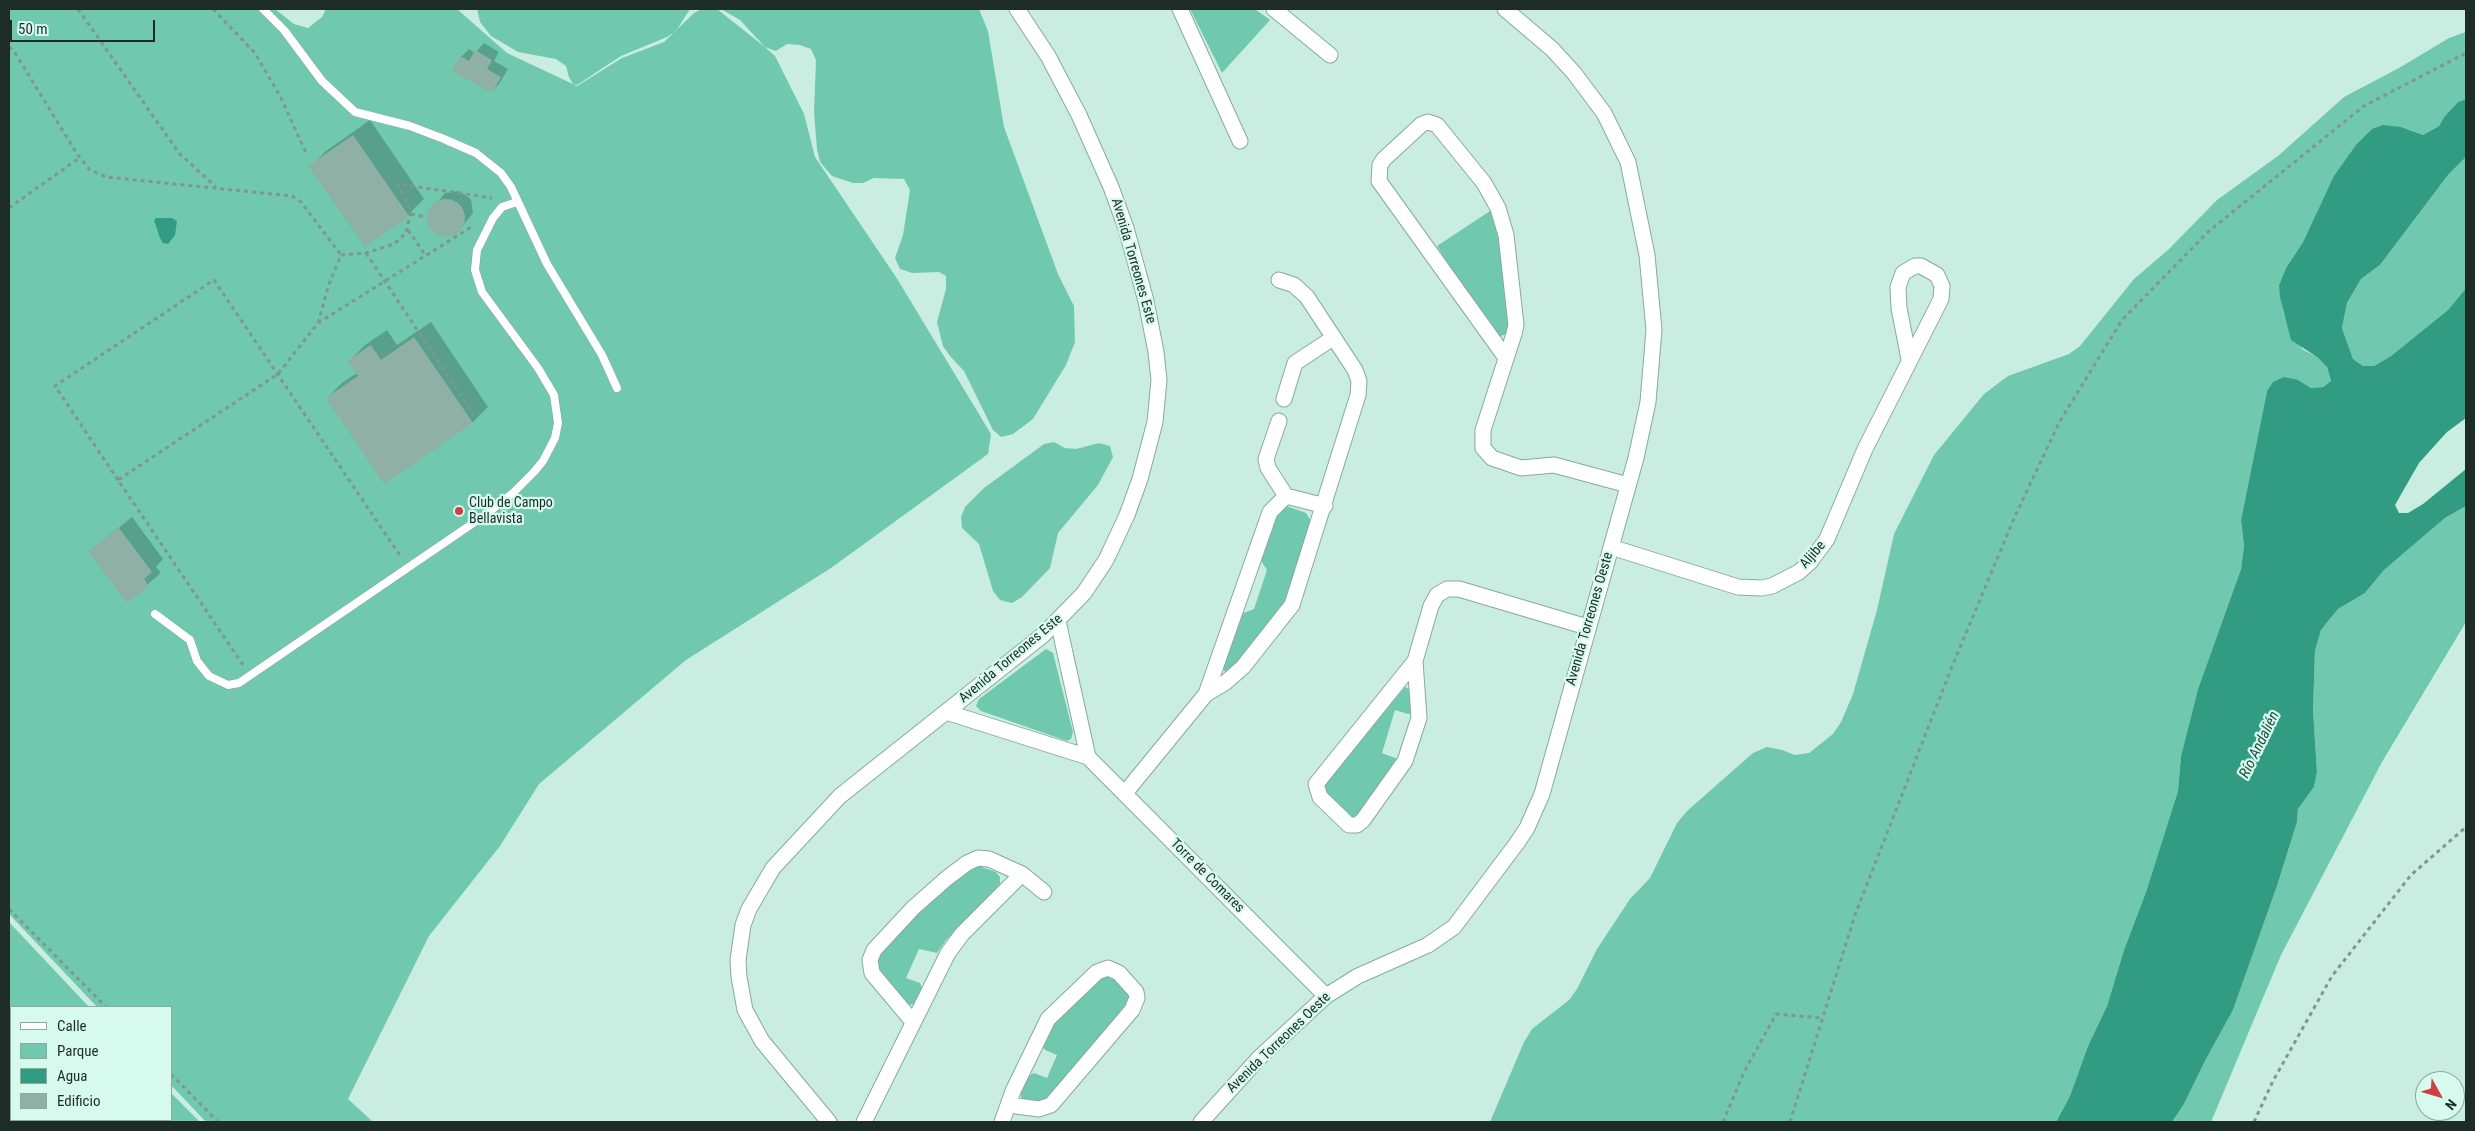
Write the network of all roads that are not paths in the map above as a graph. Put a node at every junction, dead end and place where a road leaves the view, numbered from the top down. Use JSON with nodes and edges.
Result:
{"nodes":[{"id":1,"x":263,"y":9,"type":"edge"},
{"id":2,"x":1017,"y":9,"type":"edge"},
{"id":3,"x":1180,"y":9,"type":"edge"},
{"id":4,"x":1274,"y":9,"type":"edge"},
{"id":5,"x":1505,"y":9,"type":"edge"},
{"id":6,"x":1330,"y":55,"type":"dead end"},
{"id":7,"x":1240,"y":141,"type":"dead end"},
{"id":8,"x":517,"y":202,"type":"junction"},
{"id":9,"x":1279,"y":280,"type":"dead end"},
{"id":10,"x":1333,"y":338,"type":"junction"},
{"id":11,"x":1506,"y":358,"type":"junction"},
{"id":12,"x":1909,"y":359,"type":"junction"},
{"id":13,"x":617,"y":388,"type":"dead end"},
{"id":14,"x":1284,"y":399,"type":"dead end"},
{"id":15,"x":1279,"y":422,"type":"dead end"},
{"id":16,"x":1628,"y":485,"type":"junction"},
{"id":17,"x":1286,"y":496,"type":"junction"},
{"id":18,"x":1325,"y":506,"type":"junction"},
{"id":19,"x":1610,"y":547,"type":"junction"},
{"id":20,"x":155,"y":614,"type":"dead end"},
{"id":21,"x":1058,"y":621,"type":"junction"},
{"id":22,"x":1587,"y":627,"type":"junction"},
{"id":23,"x":1415,"y":661,"type":"junction"},
{"id":24,"x":1206,"y":694,"type":"junction"},
{"id":25,"x":946,"y":712,"type":"junction"},
{"id":26,"x":1088,"y":757,"type":"junction"},
{"id":27,"x":1125,"y":794,"type":"junction"},
{"id":28,"x":1022,"y":874,"type":"junction"},
{"id":29,"x":1044,"y":892,"type":"dead end"},
{"id":30,"x":1326,"y":996,"type":"junction"},
{"id":31,"x":913,"y":1022,"type":"junction"},
{"id":32,"x":1009,"y":1105,"type":"junction"},
{"id":33,"x":830,"y":1122,"type":"edge"},
{"id":34,"x":864,"y":1122,"type":"edge"},
{"id":35,"x":1002,"y":1122,"type":"edge"},
{"id":36,"x":1201,"y":1122,"type":"edge"}],
"edges":[{"from":1,"to":8,"type":"lane"},
{"from":2,"to":21,"type":"street","name":"Avenida Torreones Este"},
{"from":3,"to":7,"type":"street"},
{"from":4,"to":6,"type":"street"},
{"from":5,"to":16,"type":"street","name":"Avenida Torreones Oeste"},
{"from":8,"to":13,"type":"lane"},
{"from":8,"to":20,"type":"lane"},
{"from":9,"to":10,"type":"street"},
{"from":10,"to":14,"type":"street"},
{"from":10,"to":18,"type":"street"},
{"from":11,"to":11,"type":"street"},
{"from":11,"to":16,"type":"street"},
{"from":12,"to":12,"type":"street","name":"Aljibe"},
{"from":12,"to":19,"type":"street","name":"Aljibe"},
{"from":15,"to":17,"type":"street"},
{"from":16,"to":19,"type":"street","name":"Avenida Torreones Oeste"},
{"from":17,"to":18,"type":"street"},
{"from":17,"to":24,"type":"street"},
{"from":18,"to":24,"type":"street"},
{"from":19,"to":22,"type":"street","name":"Avenida Torreones Oeste"},
{"from":21,"to":25,"type":"street","name":"Avenida Torreones Este"},
{"from":21,"to":26,"type":"street"},
{"from":22,"to":23,"type":"street"},
{"from":22,"to":30,"type":"street","name":"Avenida Torreones Oeste"},
{"from":23,"to":23,"type":"street"},
{"from":24,"to":27,"type":"street"},
{"from":25,"to":26,"type":"street","name":"Torre de Comares"},
{"from":25,"to":33,"type":"street","name":"Avenida Torreones Este"},
{"from":26,"to":27,"type":"street","name":"Torre de Comares"},
{"from":27,"to":30,"type":"street","name":"Torre de Comares"},
{"from":28,"to":29,"type":"street"},
{"from":28,"to":31,"type":"street"},
{"from":28,"to":31,"type":"street"},
{"from":30,"to":36,"type":"street","name":"Avenida Torreones Oeste"},
{"from":31,"to":34,"type":"street"},
{"from":32,"to":32,"type":"street"},
{"from":32,"to":35,"type":"street"}]}
